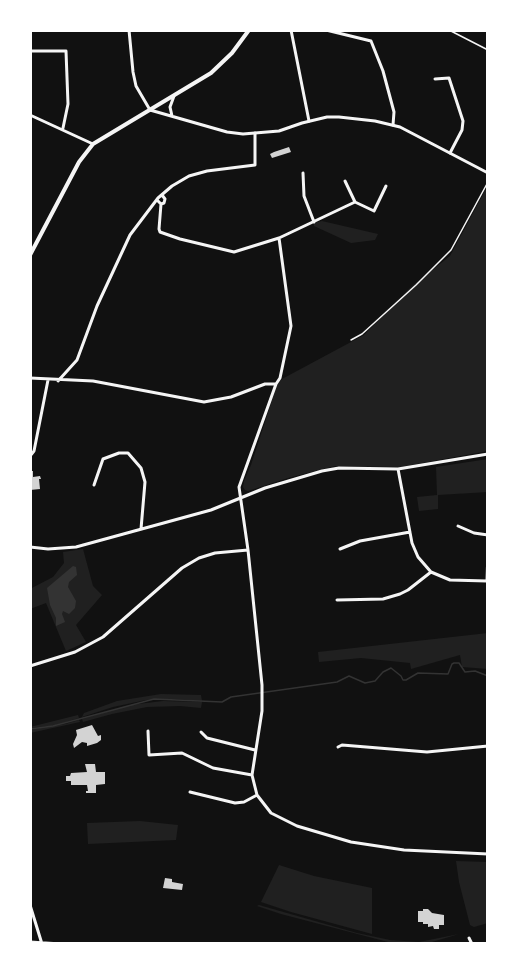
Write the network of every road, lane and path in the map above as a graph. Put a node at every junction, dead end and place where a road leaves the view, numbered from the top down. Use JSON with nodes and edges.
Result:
{"nodes":[{"id":1,"x":129,"y":30,"type":"edge"},
{"id":2,"x":249,"y":30,"type":"edge"},
{"id":3,"x":291,"y":30,"type":"edge"},
{"id":4,"x":326,"y":30,"type":"edge"},
{"id":5,"x":449,"y":30,"type":"edge"},
{"id":6,"x":488,"y":50,"type":"edge"},
{"id":7,"x":30,"y":51,"type":"edge"},
{"id":8,"x":435,"y":79,"type":"dead end"},
{"id":9,"x":174,"y":96,"type":"junction"},
{"id":10,"x":150,"y":110,"type":"junction"},
{"id":11,"x":30,"y":115,"type":"edge"},
{"id":12,"x":173,"y":118,"type":"junction"},
{"id":13,"x":309,"y":121,"type":"junction"},
{"id":14,"x":393,"y":125,"type":"junction"},
{"id":15,"x":63,"y":128,"type":"junction"},
{"id":16,"x":255,"y":133,"type":"junction"},
{"id":17,"x":93,"y":144,"type":"junction"},
{"id":18,"x":450,"y":153,"type":"junction"},
{"id":19,"x":488,"y":172,"type":"edge"},
{"id":20,"x":303,"y":173,"type":"dead end"},
{"id":21,"x":345,"y":181,"type":"dead end"},
{"id":22,"x":488,"y":182,"type":"edge"},
{"id":23,"x":386,"y":186,"type":"dead end"},
{"id":24,"x":162,"y":195,"type":"junction"},
{"id":25,"x":156,"y":200,"type":"junction"},
{"id":26,"x":355,"y":202,"type":"junction"},
{"id":27,"x":161,"y":204,"type":"junction"},
{"id":28,"x":314,"y":222,"type":"junction"},
{"id":29,"x":279,"y":238,"type":"junction"},
{"id":30,"x":30,"y":255,"type":"edge"},
{"id":31,"x":351,"y":340,"type":"dead end"},
{"id":32,"x":30,"y":378,"type":"edge"},
{"id":33,"x":48,"y":380,"type":"junction"},
{"id":34,"x":58,"y":381,"type":"junction"},
{"id":35,"x":276,"y":384,"type":"junction"},
{"id":36,"x":488,"y":454,"type":"edge"},
{"id":37,"x":30,"y":456,"type":"edge"},
{"id":38,"x":398,"y":469,"type":"junction"},
{"id":39,"x":94,"y":485,"type":"dead end"},
{"id":40,"x":240,"y":498,"type":"junction"},
{"id":41,"x":458,"y":526,"type":"dead end"},
{"id":42,"x":141,"y":529,"type":"junction"},
{"id":43,"x":410,"y":532,"type":"junction"},
{"id":44,"x":488,"y":535,"type":"edge"},
{"id":45,"x":30,"y":547,"type":"edge"},
{"id":46,"x":340,"y":549,"type":"dead end"},
{"id":47,"x":248,"y":550,"type":"junction"},
{"id":48,"x":488,"y":550,"type":"edge"},
{"id":49,"x":431,"y":572,"type":"junction"},
{"id":50,"x":487,"y":581,"type":"edge"},
{"id":51,"x":338,"y":600,"type":"dead end"},
{"id":52,"x":30,"y":666,"type":"edge"},
{"id":53,"x":148,"y":731,"type":"dead end"},
{"id":54,"x":201,"y":732,"type":"dead end"},
{"id":55,"x":488,"y":746,"type":"edge"},
{"id":56,"x":338,"y":747,"type":"dead end"},
{"id":57,"x":255,"y":750,"type":"junction"},
{"id":58,"x":252,"y":775,"type":"junction"},
{"id":59,"x":190,"y":792,"type":"dead end"},
{"id":60,"x":257,"y":795,"type":"junction"},
{"id":61,"x":488,"y":854,"type":"edge"},
{"id":62,"x":30,"y":905,"type":"edge"},
{"id":63,"x":469,"y":938,"type":"dead end"},
{"id":64,"x":30,"y":942,"type":"edge"},
{"id":65,"x":41,"y":943,"type":"edge"},
{"id":66,"x":61,"y":944,"type":"edge"},
{"id":67,"x":472,"y":944,"type":"edge"}],
"edges":[{"from":1,"to":10,"type":"street"},
{"from":2,"to":9,"type":"main road"},
{"from":3,"to":13,"type":"street"},
{"from":4,"to":14,"type":"street"},
{"from":5,"to":6,"type":"path"},
{"from":7,"to":15,"type":"street"},
{"from":8,"to":18,"type":"street"},
{"from":9,"to":10,"type":"main road"},
{"from":9,"to":12,"type":"street"},
{"from":10,"to":12,"type":"street"},
{"from":10,"to":17,"type":"main road"},
{"from":11,"to":15,"type":"street"},
{"from":12,"to":16,"type":"street"},
{"from":13,"to":14,"type":"street"},
{"from":13,"to":16,"type":"street"},
{"from":14,"to":18,"type":"street"},
{"from":15,"to":17,"type":"street"},
{"from":16,"to":24,"type":"street"},
{"from":17,"to":30,"type":"main road"},
{"from":18,"to":19,"type":"street"},
{"from":20,"to":28,"type":"street"},
{"from":21,"to":26,"type":"street"},
{"from":22,"to":31,"type":"path"},
{"from":23,"to":26,"type":"street"},
{"from":24,"to":25,"type":"street"},
{"from":24,"to":27,"type":"street"},
{"from":25,"to":27,"type":"street"},
{"from":25,"to":34,"type":"street"},
{"from":26,"to":28,"type":"street"},
{"from":27,"to":29,"type":"street"},
{"from":28,"to":29,"type":"street"},
{"from":29,"to":35,"type":"street"},
{"from":32,"to":33,"type":"street"},
{"from":33,"to":34,"type":"street"},
{"from":33,"to":37,"type":"street"},
{"from":34,"to":35,"type":"street"},
{"from":35,"to":40,"type":"street"},
{"from":36,"to":38,"type":"street"},
{"from":38,"to":40,"type":"street"},
{"from":38,"to":43,"type":"street"},
{"from":39,"to":42,"type":"street"},
{"from":40,"to":42,"type":"street"},
{"from":40,"to":47,"type":"street"},
{"from":41,"to":44,"type":"street"},
{"from":42,"to":45,"type":"street"},
{"from":43,"to":46,"type":"street"},
{"from":43,"to":49,"type":"street"},
{"from":47,"to":52,"type":"street"},
{"from":47,"to":57,"type":"street"},
{"from":48,"to":50,"type":"street"},
{"from":49,"to":50,"type":"street"},
{"from":49,"to":51,"type":"street"},
{"from":53,"to":58,"type":"street"},
{"from":54,"to":57,"type":"street"},
{"from":55,"to":56,"type":"street"},
{"from":57,"to":58,"type":"street"},
{"from":58,"to":60,"type":"street"},
{"from":59,"to":60,"type":"street"},
{"from":60,"to":61,"type":"street"},
{"from":62,"to":65,"type":"street"},
{"from":63,"to":67,"type":"street"},
{"from":64,"to":65,"type":"street"},
{"from":65,"to":66,"type":"street"}]}
